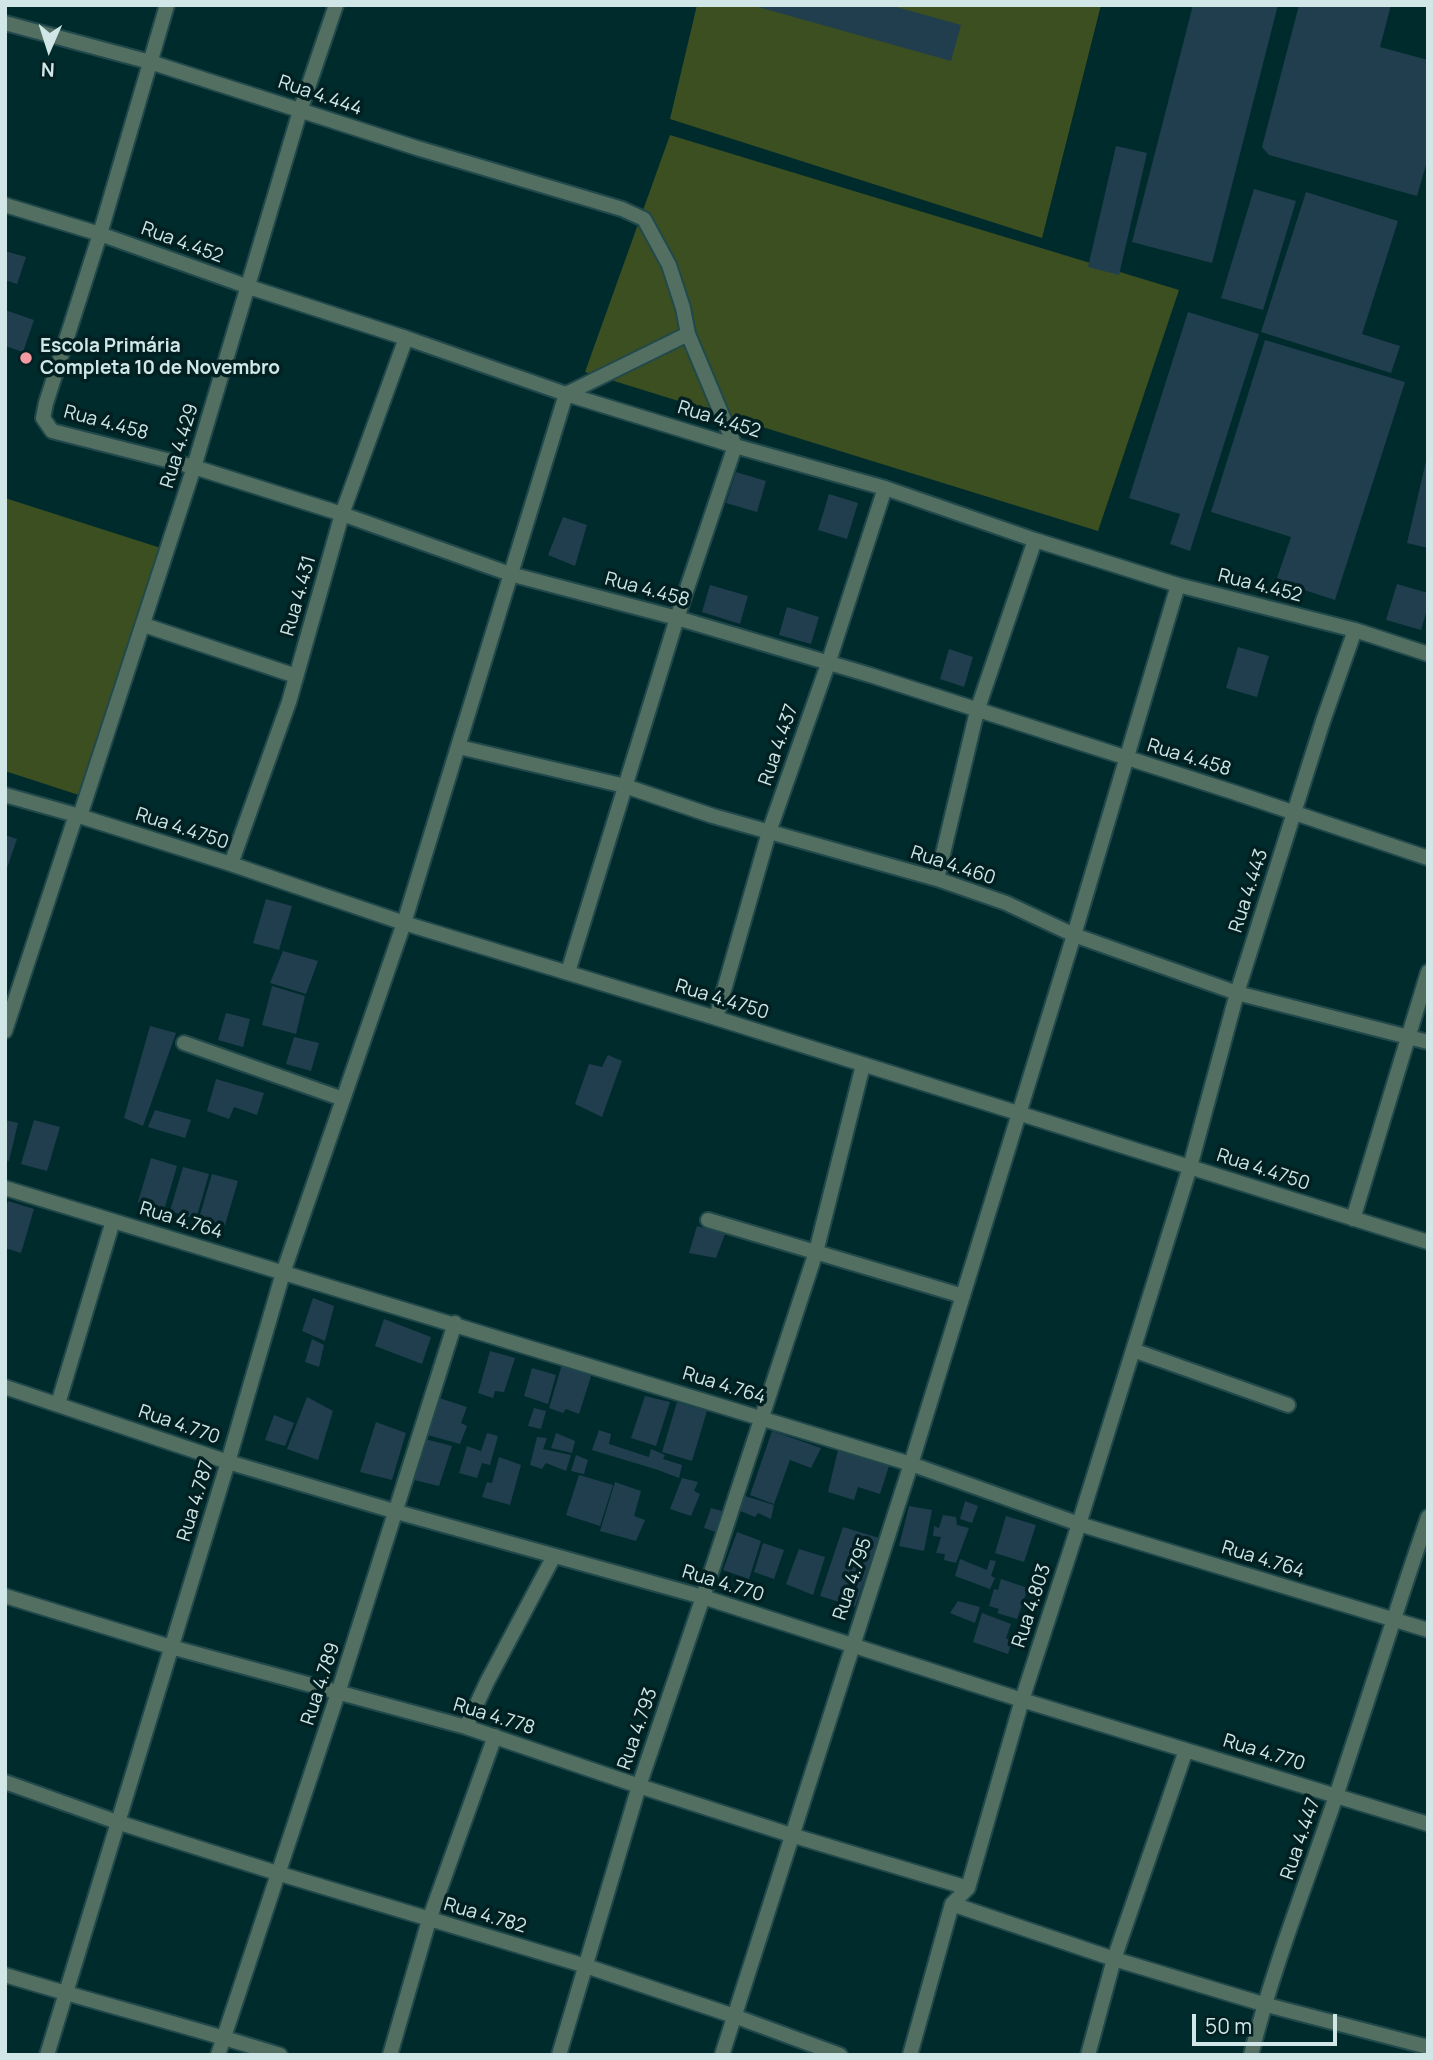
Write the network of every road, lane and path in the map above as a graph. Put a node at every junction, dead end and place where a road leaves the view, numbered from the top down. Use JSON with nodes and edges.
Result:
{"nodes":[{"id":1,"x":167,"y":5,"type":"edge"},
{"id":2,"x":336,"y":5,"type":"edge"},
{"id":3,"x":5,"y":23,"type":"edge"},
{"id":4,"x":150,"y":62,"type":"junction"},
{"id":5,"x":300,"y":111,"type":"junction"},
{"id":6,"x":5,"y":205,"type":"edge"},
{"id":7,"x":100,"y":234,"type":"junction"},
{"id":8,"x":249,"y":287,"type":"junction"},
{"id":9,"x":688,"y":334,"type":"junction"},
{"id":10,"x":406,"y":338,"type":"junction"},
{"id":11,"x":566,"y":394,"type":"junction"},
{"id":12,"x":735,"y":446,"type":"junction"},
{"id":13,"x":194,"y":467,"type":"junction"},
{"id":14,"x":885,"y":488,"type":"junction"},
{"id":15,"x":342,"y":514,"type":"junction"},
{"id":16,"x":1035,"y":540,"type":"junction"},
{"id":17,"x":510,"y":574,"type":"junction"},
{"id":18,"x":1178,"y":585,"type":"junction"},
{"id":19,"x":677,"y":618,"type":"junction"},
{"id":20,"x":144,"y":625,"type":"junction"},
{"id":21,"x":1355,"y":630,"type":"junction"},
{"id":22,"x":1428,"y":654,"type":"edge"},
{"id":23,"x":828,"y":664,"type":"junction"},
{"id":24,"x":296,"y":676,"type":"junction"},
{"id":25,"x":977,"y":711,"type":"junction"},
{"id":26,"x":459,"y":747,"type":"junction"},
{"id":27,"x":1126,"y":759,"type":"junction"},
{"id":28,"x":625,"y":786,"type":"junction"},
{"id":29,"x":5,"y":795,"type":"edge"},
{"id":30,"x":1295,"y":813,"type":"junction"},
{"id":31,"x":78,"y":816,"type":"junction"},
{"id":32,"x":769,"y":832,"type":"junction"},
{"id":33,"x":1428,"y":858,"type":"edge"},
{"id":34,"x":231,"y":864,"type":"junction"},
{"id":35,"x":937,"y":879,"type":"junction"},
{"id":36,"x":404,"y":923,"type":"junction"},
{"id":37,"x":1074,"y":936,"type":"junction"},
{"id":38,"x":568,"y":972,"type":"junction"},
{"id":39,"x":1428,"y":972,"type":"edge"},
{"id":40,"x":11,"y":992,"type":"edge"},
{"id":41,"x":1237,"y":993,"type":"junction"},
{"id":42,"x":716,"y":1018,"type":"junction"},
{"id":43,"x":5,"y":1031,"type":"edge"},
{"id":44,"x":1408,"y":1037,"type":"junction"},
{"id":45,"x":1428,"y":1042,"type":"edge"},
{"id":46,"x":184,"y":1043,"type":"dead end"},
{"id":47,"x":863,"y":1065,"type":"junction"},
{"id":48,"x":343,"y":1099,"type":"junction"},
{"id":49,"x":1018,"y":1114,"type":"junction"},
{"id":50,"x":1190,"y":1167,"type":"junction"},
{"id":51,"x":5,"y":1188,"type":"edge"},
{"id":52,"x":1353,"y":1219,"type":"junction"},
{"id":53,"x":708,"y":1220,"type":"dead end"},
{"id":54,"x":113,"y":1221,"type":"junction"},
{"id":55,"x":1428,"y":1242,"type":"edge"},
{"id":56,"x":816,"y":1252,"type":"junction"},
{"id":57,"x":284,"y":1273,"type":"junction"},
{"id":58,"x":963,"y":1296,"type":"junction"},
{"id":59,"x":455,"y":1324,"type":"junction"},
{"id":60,"x":1133,"y":1350,"type":"junction"},
{"id":61,"x":5,"y":1387,"type":"edge"},
{"id":62,"x":58,"y":1404,"type":"junction"},
{"id":63,"x":1288,"y":1405,"type":"dead end"},
{"id":64,"x":763,"y":1418,"type":"junction"},
{"id":65,"x":229,"y":1462,"type":"junction"},
{"id":66,"x":911,"y":1464,"type":"junction"},
{"id":67,"x":397,"y":1512,"type":"junction"},
{"id":68,"x":1428,"y":1517,"type":"edge"},
{"id":69,"x":1079,"y":1524,"type":"junction"},
{"id":70,"x":554,"y":1556,"type":"junction"},
{"id":71,"x":5,"y":1596,"type":"edge"},
{"id":72,"x":703,"y":1597,"type":"junction"},
{"id":73,"x":1392,"y":1620,"type":"junction"},
{"id":74,"x":1428,"y":1630,"type":"edge"},
{"id":75,"x":852,"y":1646,"type":"junction"},
{"id":76,"x":171,"y":1647,"type":"junction"},
{"id":77,"x":338,"y":1693,"type":"junction"},
{"id":78,"x":1022,"y":1700,"type":"junction"},
{"id":79,"x":466,"y":1727,"type":"junction"},
{"id":80,"x":495,"y":1736,"type":"junction"},
{"id":81,"x":1186,"y":1750,"type":"junction"},
{"id":82,"x":5,"y":1782,"type":"edge"},
{"id":83,"x":639,"y":1786,"type":"junction"},
{"id":84,"x":1336,"y":1796,"type":"junction"},
{"id":85,"x":117,"y":1822,"type":"junction"},
{"id":86,"x":1428,"y":1824,"type":"edge"},
{"id":87,"x":791,"y":1835,"type":"junction"},
{"id":88,"x":277,"y":1873,"type":"junction"},
{"id":89,"x":968,"y":1888,"type":"junction"},
{"id":90,"x":952,"y":1904,"type":"junction"},
{"id":91,"x":429,"y":1920,"type":"junction"},
{"id":92,"x":1114,"y":1959,"type":"junction"},
{"id":93,"x":586,"y":1966,"type":"junction"},
{"id":94,"x":5,"y":1975,"type":"edge"},
{"id":95,"x":65,"y":1994,"type":"junction"},
{"id":96,"x":1264,"y":2004,"type":"junction"},
{"id":97,"x":734,"y":2016,"type":"junction"},
{"id":98,"x":223,"y":2037,"type":"junction"},
{"id":99,"x":1426,"y":2047,"type":"edge"},
{"id":100,"x":47,"y":2055,"type":"edge"},
{"id":101,"x":218,"y":2055,"type":"edge"},
{"id":102,"x":280,"y":2055,"type":"edge"},
{"id":103,"x":390,"y":2055,"type":"edge"},
{"id":104,"x":559,"y":2055,"type":"edge"},
{"id":105,"x":722,"y":2055,"type":"edge"},
{"id":106,"x":841,"y":2055,"type":"edge"},
{"id":107,"x":910,"y":2055,"type":"edge"},
{"id":108,"x":1088,"y":2055,"type":"edge"},
{"id":109,"x":1251,"y":2055,"type":"edge"}],
"edges":[{"from":1,"to":4,"type":"street"},
{"from":2,"to":5,"type":"street","name":"Rua 4.429"},
{"from":3,"to":4,"type":"street","name":"Rua 4.444"},
{"from":4,"to":5,"type":"street","name":"Rua 4.444"},
{"from":4,"to":7,"type":"street"},
{"from":5,"to":8,"type":"street","name":"Rua 4.429"},
{"from":5,"to":9,"type":"street","name":"Rua 4.444"},
{"from":6,"to":7,"type":"street","name":"Rua 4.452"},
{"from":7,"to":8,"type":"street","name":"Rua 4.452"},
{"from":7,"to":13,"type":"street","name":"Rua 4.458"},
{"from":8,"to":10,"type":"street","name":"Rua 4.452"},
{"from":8,"to":13,"type":"street","name":"Rua 4.429"},
{"from":9,"to":11,"type":"street"},
{"from":9,"to":12,"type":"street","name":"Rua 4.444"},
{"from":10,"to":11,"type":"street","name":"Rua 4.452"},
{"from":10,"to":15,"type":"street","name":"Rua 4.431"},
{"from":11,"to":12,"type":"street","name":"Rua 4.452"},
{"from":11,"to":17,"type":"street","name":"Rua 4.787"},
{"from":12,"to":14,"type":"street","name":"Rua 4.452"},
{"from":12,"to":19,"type":"street"},
{"from":13,"to":15,"type":"street","name":"Rua 4.458"},
{"from":13,"to":20,"type":"street","name":"Rua 4.429"},
{"from":14,"to":16,"type":"street","name":"Rua 4.452"},
{"from":14,"to":23,"type":"street","name":"Rua 4.437"},
{"from":15,"to":17,"type":"street","name":"Rua 4.458"},
{"from":15,"to":24,"type":"street","name":"Rua 4.431"},
{"from":16,"to":18,"type":"street","name":"Rua 4.452"},
{"from":16,"to":25,"type":"street"},
{"from":17,"to":19,"type":"street","name":"Rua 4.458"},
{"from":17,"to":26,"type":"street","name":"Rua 4.787"},
{"from":18,"to":21,"type":"street","name":"Rua 4.452"},
{"from":18,"to":27,"type":"street","name":"Rua 4.795"},
{"from":19,"to":23,"type":"street","name":"Rua 4.458"},
{"from":19,"to":28,"type":"street"},
{"from":20,"to":24,"type":"street"},
{"from":20,"to":31,"type":"street","name":"Rua 4.429"},
{"from":21,"to":22,"type":"street","name":"Rua 4.452"},
{"from":21,"to":30,"type":"street","name":"Rua 4.443"},
{"from":23,"to":25,"type":"street","name":"Rua 4.458"},
{"from":23,"to":32,"type":"street","name":"Rua 4.437"},
{"from":24,"to":34,"type":"street","name":"Rua 4.431"},
{"from":25,"to":27,"type":"street","name":"Rua 4.458"},
{"from":25,"to":35,"type":"street"},
{"from":26,"to":28,"type":"street","name":"Rua 4.460"},
{"from":26,"to":36,"type":"street","name":"Rua 4.787"},
{"from":27,"to":30,"type":"street","name":"Rua 4.458"},
{"from":27,"to":37,"type":"street","name":"Rua 4.795"},
{"from":28,"to":32,"type":"street","name":"Rua 4.460"},
{"from":28,"to":38,"type":"street"},
{"from":29,"to":31,"type":"street","name":"Rua 4.4750"},
{"from":30,"to":33,"type":"street","name":"Rua 4.458"},
{"from":30,"to":41,"type":"street","name":"Rua 4.443"},
{"from":31,"to":34,"type":"street","name":"Rua 4.4750"},
{"from":31,"to":40,"type":"street","name":"Rua 4.429"},
{"from":32,"to":35,"type":"street","name":"Rua 4.460"},
{"from":32,"to":42,"type":"street","name":"Rua 4.437"},
{"from":34,"to":36,"type":"street","name":"Rua 4.4750"},
{"from":35,"to":37,"type":"street","name":"Rua 4.460"},
{"from":36,"to":38,"type":"street","name":"Rua 4.4750"},
{"from":36,"to":48,"type":"street","name":"Rua 4.787"},
{"from":37,"to":41,"type":"street","name":"Rua 4.460"},
{"from":37,"to":49,"type":"street","name":"Rua 4.795"},
{"from":38,"to":42,"type":"street","name":"Rua 4.4750"},
{"from":39,"to":44,"type":"street"},
{"from":40,"to":43,"type":"street","name":"Rua 4.429"},
{"from":41,"to":44,"type":"street","name":"Rua 4.460"},
{"from":41,"to":50,"type":"street","name":"Rua 4.443"},
{"from":42,"to":47,"type":"street","name":"Rua 4.4750"},
{"from":44,"to":45,"type":"street","name":"Rua 4.460"},
{"from":44,"to":52,"type":"street"},
{"from":46,"to":48,"type":"street"},
{"from":47,"to":49,"type":"street","name":"Rua 4.4750"},
{"from":47,"to":56,"type":"street","name":"Rua 4.793"},
{"from":48,"to":57,"type":"street","name":"Rua 4.787"},
{"from":49,"to":50,"type":"street","name":"Rua 4.4750"},
{"from":49,"to":58,"type":"street","name":"Rua 4.795"},
{"from":50,"to":52,"type":"street","name":"Rua 4.4750"},
{"from":50,"to":60,"type":"street","name":"Rua 4.803"},
{"from":51,"to":54,"type":"street","name":"Rua 4.764"},
{"from":52,"to":55,"type":"street","name":"Rua 4.4750"},
{"from":53,"to":56,"type":"street"},
{"from":54,"to":57,"type":"street","name":"Rua 4.764"},
{"from":54,"to":62,"type":"street"},
{"from":56,"to":58,"type":"street"},
{"from":56,"to":64,"type":"street","name":"Rua 4.793"},
{"from":57,"to":59,"type":"street","name":"Rua 4.764"},
{"from":57,"to":65,"type":"street","name":"Rua 4.787"},
{"from":58,"to":66,"type":"street","name":"Rua 4.795"},
{"from":59,"to":64,"type":"street","name":"Rua 4.764"},
{"from":59,"to":67,"type":"street","name":"Rua 4.789"},
{"from":60,"to":63,"type":"street"},
{"from":60,"to":69,"type":"street","name":"Rua 4.803"},
{"from":61,"to":62,"type":"street","name":"Rua 4.770"},
{"from":62,"to":65,"type":"street","name":"Rua 4.770"},
{"from":64,"to":66,"type":"street","name":"Rua 4.764"},
{"from":64,"to":72,"type":"street","name":"Rua 4.793"},
{"from":65,"to":67,"type":"street","name":"Rua 4.770"},
{"from":65,"to":76,"type":"street","name":"Rua 4.787"},
{"from":66,"to":69,"type":"street","name":"Rua 4.764"},
{"from":66,"to":75,"type":"street","name":"Rua 4.795"},
{"from":67,"to":70,"type":"street","name":"Rua 4.770"},
{"from":67,"to":77,"type":"street","name":"Rua 4.789"},
{"from":68,"to":73,"type":"street","name":"Rua 4.447"},
{"from":69,"to":73,"type":"street","name":"Rua 4.764"},
{"from":69,"to":78,"type":"street","name":"Rua 4.803"},
{"from":70,"to":72,"type":"street","name":"Rua 4.770"},
{"from":70,"to":79,"type":"street"},
{"from":71,"to":76,"type":"street","name":"Rua 4.778"},
{"from":72,"to":75,"type":"street","name":"Rua 4.770"},
{"from":72,"to":83,"type":"street","name":"Rua 4.793"},
{"from":73,"to":74,"type":"street","name":"Rua 4.764"},
{"from":73,"to":84,"type":"street","name":"Rua 4.447"},
{"from":75,"to":78,"type":"street","name":"Rua 4.770"},
{"from":75,"to":87,"type":"street","name":"Rua 4.795"},
{"from":76,"to":77,"type":"street","name":"Rua 4.778"},
{"from":76,"to":85,"type":"street","name":"Rua 4.787"},
{"from":77,"to":79,"type":"street","name":"Rua 4.778"},
{"from":77,"to":88,"type":"street","name":"Rua 4.789"},
{"from":78,"to":81,"type":"street","name":"Rua 4.770"},
{"from":78,"to":89,"type":"street","name":"Rua 4.803"},
{"from":79,"to":80,"type":"street","name":"Rua 4.778"},
{"from":80,"to":83,"type":"street","name":"Rua 4.778"},
{"from":80,"to":91,"type":"street"},
{"from":81,"to":84,"type":"street","name":"Rua 4.770"},
{"from":81,"to":92,"type":"street"},
{"from":82,"to":85,"type":"street","name":"Rua 4.782"},
{"from":83,"to":87,"type":"street","name":"Rua 4.778"},
{"from":83,"to":93,"type":"street","name":"Rua 4.793"},
{"from":84,"to":86,"type":"street","name":"Rua 4.770"},
{"from":84,"to":96,"type":"street","name":"Rua 4.447"},
{"from":85,"to":88,"type":"street","name":"Rua 4.782"},
{"from":85,"to":95,"type":"street","name":"Rua 4.787"},
{"from":87,"to":89,"type":"street","name":"Rua 4.778"},
{"from":87,"to":97,"type":"street","name":"Rua 4.795"},
{"from":88,"to":91,"type":"street","name":"Rua 4.782"},
{"from":88,"to":98,"type":"street","name":"Rua 4.789"},
{"from":89,"to":90,"type":"street","name":"Rua 4.803"},
{"from":90,"to":92,"type":"street"},
{"from":90,"to":107,"type":"street","name":"Rua 4.803"},
{"from":91,"to":93,"type":"street","name":"Rua 4.782"},
{"from":91,"to":103,"type":"street"},
{"from":92,"to":96,"type":"street"},
{"from":92,"to":108,"type":"street"},
{"from":93,"to":97,"type":"street","name":"Rua 4.782"},
{"from":93,"to":104,"type":"street","name":"Rua 4.793"},
{"from":94,"to":95,"type":"street"},
{"from":95,"to":98,"type":"street"},
{"from":95,"to":100,"type":"street","name":"Rua 4.787"},
{"from":96,"to":99,"type":"street"},
{"from":96,"to":109,"type":"street","name":"Rua 4.447"},
{"from":97,"to":105,"type":"street","name":"Rua 4.795"},
{"from":97,"to":106,"type":"street","name":"Rua 4.782"},
{"from":98,"to":101,"type":"street","name":"Rua 4.789"},
{"from":98,"to":102,"type":"street"}]}
